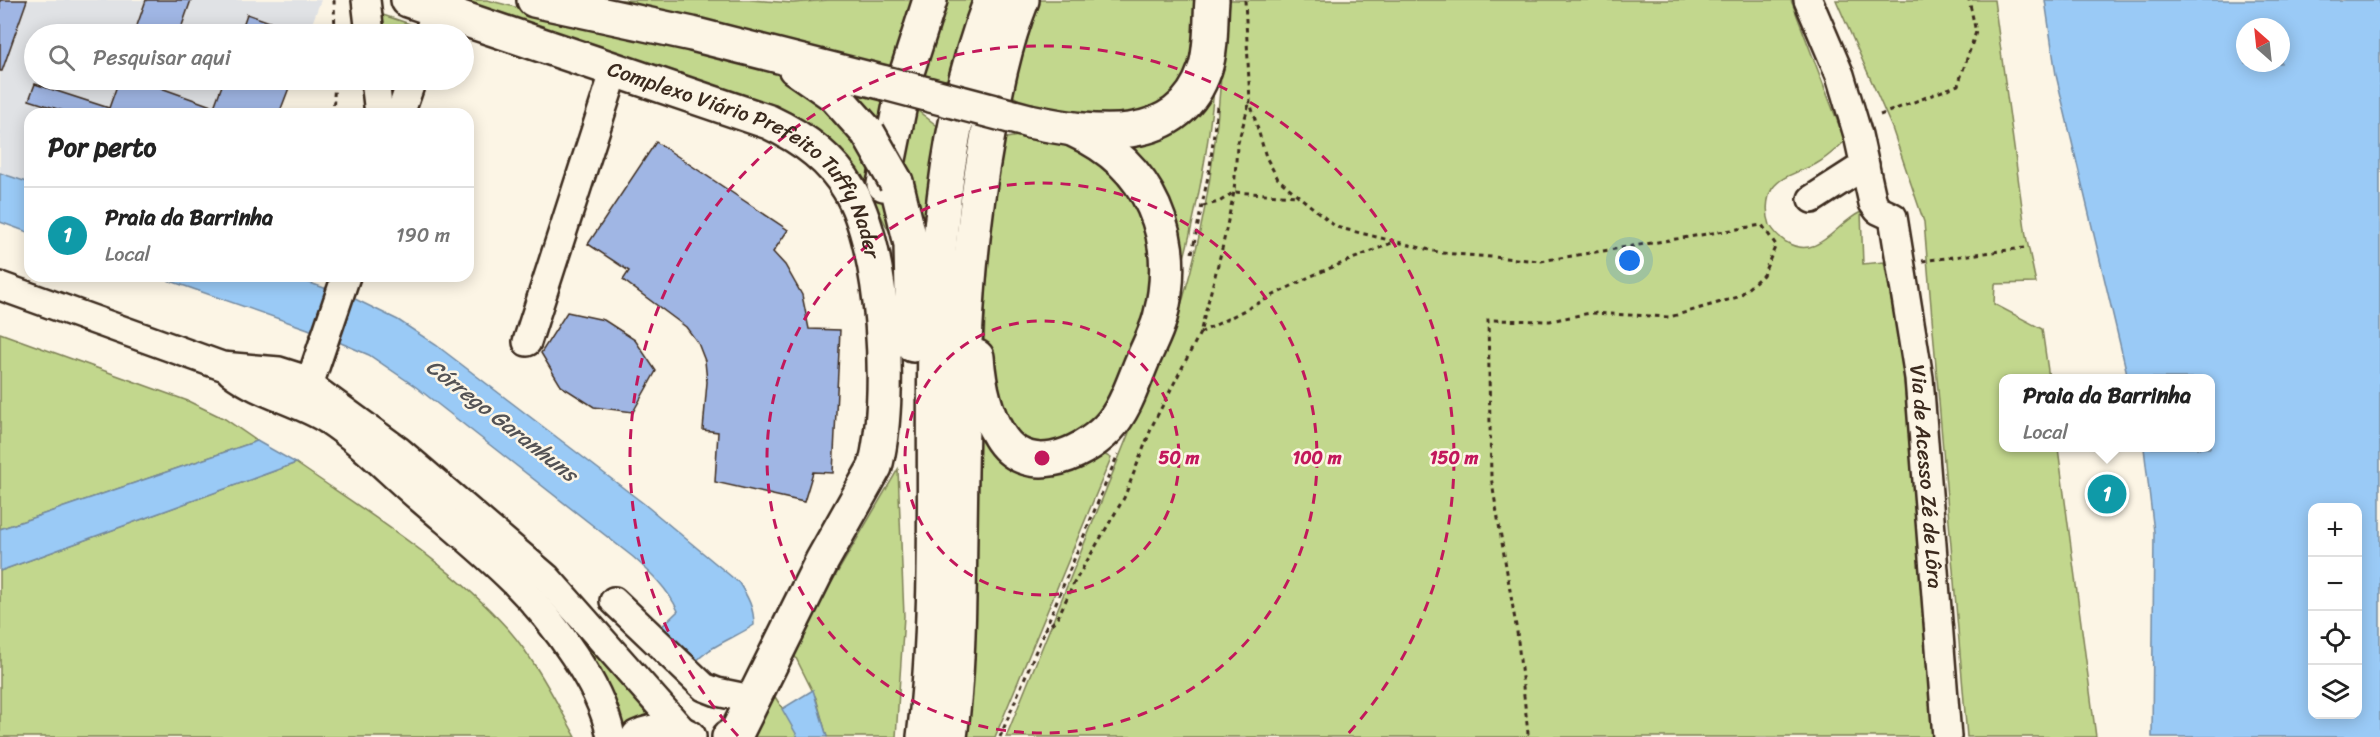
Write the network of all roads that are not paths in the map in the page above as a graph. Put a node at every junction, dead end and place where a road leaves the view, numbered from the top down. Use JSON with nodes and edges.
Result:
{"nodes":[{"id":1,"x":366,"y":0,"type":"edge"},
{"id":2,"x":534,"y":0,"type":"edge"},
{"id":3,"x":589,"y":0,"type":"edge"},
{"id":4,"x":930,"y":0,"type":"edge"},
{"id":5,"x":991,"y":0,"type":"edge"},
{"id":6,"x":1022,"y":0,"type":"edge"},
{"id":7,"x":1212,"y":0,"type":"edge"},
{"id":8,"x":1808,"y":0,"type":"edge"},
{"id":9,"x":428,"y":11,"type":"edge"},
{"id":10,"x":369,"y":24,"type":"edge"},
{"id":11,"x":469,"y":24,"type":"edge"},
{"id":12,"x":474,"y":26,"type":"edge"},
{"id":13,"x":692,"y":34,"type":"junction"},
{"id":14,"x":761,"y":52,"type":"junction"},
{"id":15,"x":615,"y":70,"type":"junction"},
{"id":16,"x":376,"y":90,"type":"edge"},
{"id":17,"x":408,"y":90,"type":"edge"},
{"id":18,"x":378,"y":108,"type":"edge"},
{"id":19,"x":402,"y":108,"type":"edge"},
{"id":20,"x":1074,"y":130,"type":"junction"},
{"id":21,"x":1865,"y":165,"type":"junction"},
{"id":22,"x":1812,"y":199,"type":"dead end"},
{"id":23,"x":972,"y":254,"type":"junction"},
{"id":24,"x":343,"y":282,"type":"edge"},
{"id":25,"x":0,"y":286,"type":"edge"},
{"id":26,"x":879,"y":288,"type":"junction"},
{"id":27,"x":527,"y":342,"type":"dead end"},
{"id":28,"x":222,"y":366,"type":"junction"},
{"id":29,"x":309,"y":385,"type":"junction"},
{"id":30,"x":614,"y":601,"type":"dead end"},
{"id":31,"x":751,"y":699,"type":"junction"},
{"id":32,"x":733,"y":734,"type":"edge"},
{"id":33,"x":611,"y":737,"type":"edge"},
{"id":34,"x":638,"y":737,"type":"edge"},
{"id":35,"x":689,"y":737,"type":"edge"},
{"id":36,"x":911,"y":737,"type":"edge"},
{"id":37,"x":924,"y":737,"type":"edge"},
{"id":38,"x":950,"y":737,"type":"edge"},
{"id":39,"x":1947,"y":737,"type":"edge"}],
"edges":[{"from":1,"to":10,"type":"street"},
{"from":2,"to":13,"type":"main road"},
{"from":3,"to":13,"type":"main road"},
{"from":4,"to":26,"type":"main road"},
{"from":5,"to":37,"type":"main road"},
{"from":6,"to":23,"type":"main road"},
{"from":7,"to":20,"type":"main road"},
{"from":8,"to":21,"type":"street"},
{"from":9,"to":11,"type":"main road","name":"Complexo Viário Prefeito Tuffy Nader"},
{"from":12,"to":15,"type":"main road","name":"Complexo Viário Prefeito Tuffy Nader"},
{"from":13,"to":14,"type":"main road"},
{"from":14,"to":20,"type":"main road","bridge":true},
{"from":14,"to":36,"type":"main road","bridge":true},
{"from":15,"to":26,"type":"main road","name":"Complexo Viário Prefeito Tuffy Nader"},
{"from":15,"to":27,"type":"street"},
{"from":16,"to":18,"type":"street"},
{"from":17,"to":19,"type":"street"},
{"from":20,"to":23,"type":"main road"},
{"from":21,"to":22,"type":"street"},
{"from":21,"to":39,"type":"street","name":"Via de Acesso Zé de Lôra"},
{"from":23,"to":38,"type":"main road"},
{"from":24,"to":29,"type":"street"},
{"from":25,"to":28,"type":"street"},
{"from":26,"to":31,"type":"main road","name":"Complexo Viário Prefeito Tuffy Nader"},
{"from":28,"to":29,"type":"street"},
{"from":28,"to":33,"type":"street"},
{"from":29,"to":35,"type":"street"},
{"from":30,"to":31,"type":"street"},
{"from":31,"to":32,"type":"main road","name":"Complexo Viário Prefeito Tuffy Nader"},
{"from":34,"to":35,"type":"main road"}]}
